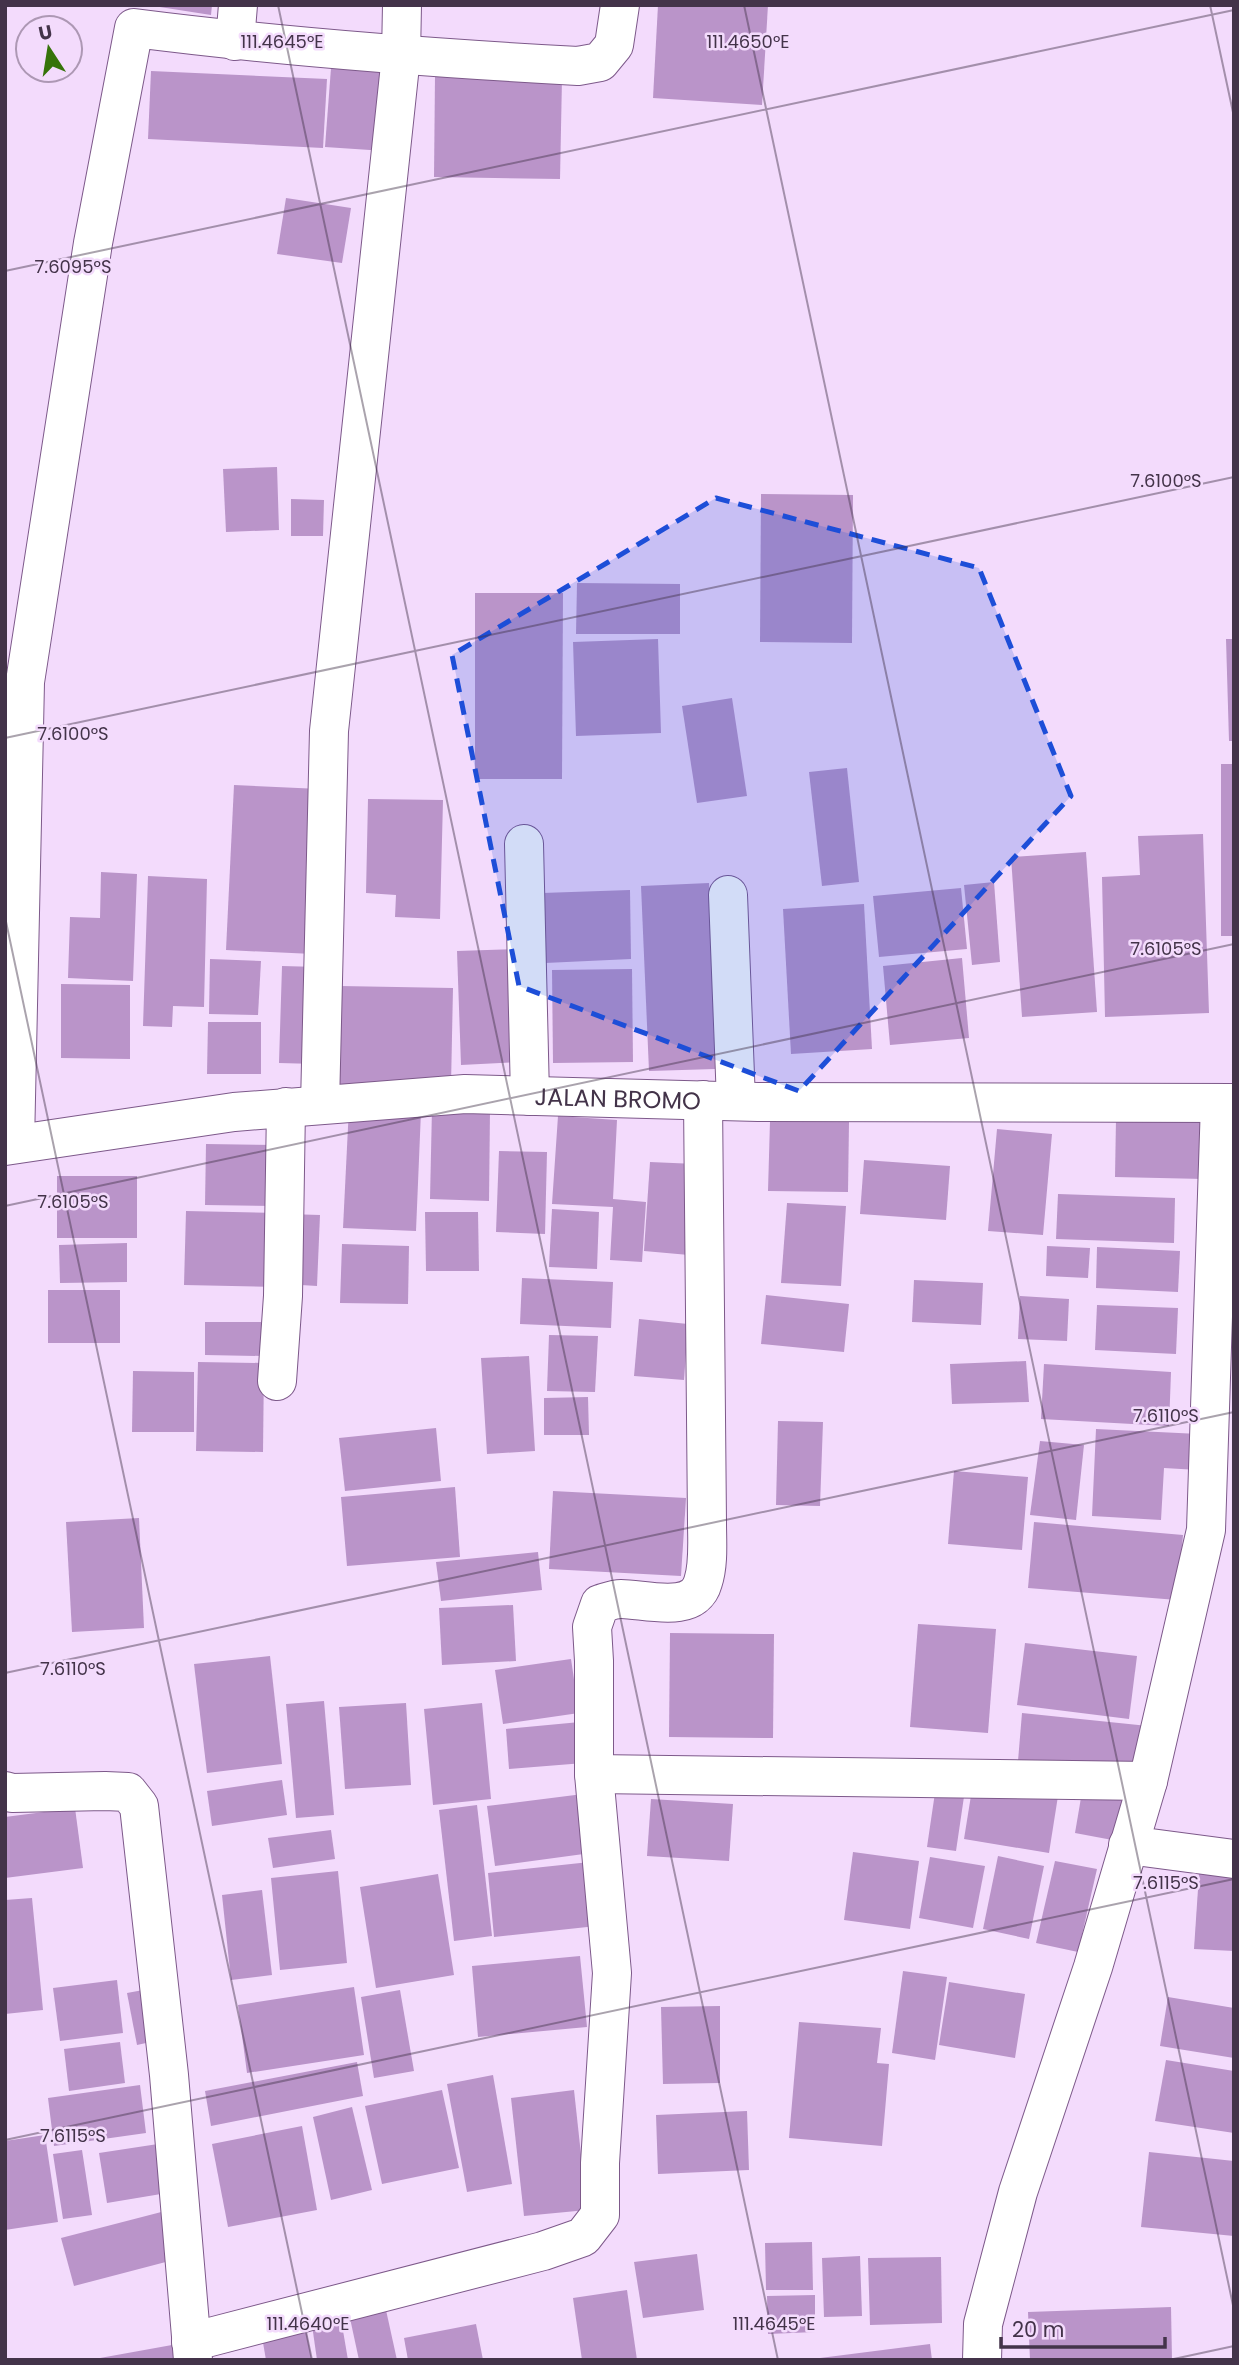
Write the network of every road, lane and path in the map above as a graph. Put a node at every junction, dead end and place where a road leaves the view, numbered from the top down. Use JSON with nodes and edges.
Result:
{"nodes":[{"id":1,"x":401,"y":5,"type":"edge"},
{"id":2,"x":620,"y":5,"type":"edge"},
{"id":3,"x":236,"y":23,"type":"edge"},
{"id":4,"x":401,"y":56,"type":"junction"},
{"id":5,"x":524,"y":844,"type":"dead end"},
{"id":6,"x":728,"y":895,"type":"dead end"},
{"id":7,"x":530,"y":1096,"type":"junction"},
{"id":8,"x":720,"y":1100,"type":"junction"},
{"id":9,"x":1227,"y":1103,"type":"edge"},
{"id":10,"x":303,"y":1106,"type":"junction"},
{"id":11,"x":10,"y":1145,"type":"edge"},
{"id":12,"x":277,"y":1381,"type":"dead end"},
{"id":13,"x":594,"y":1774,"type":"junction"},
{"id":14,"x":1148,"y":1781,"type":"junction"},
{"id":15,"x":5,"y":1791,"type":"edge"},
{"id":16,"x":1128,"y":1845,"type":"junction"},
{"id":17,"x":1234,"y":1859,"type":"edge"},
{"id":18,"x":192,"y":2351,"type":"edge"},
{"id":19,"x":982,"y":2360,"type":"edge"}],
"edges":[{"from":1,"to":4,"type":"street"},
{"from":2,"to":4,"type":"street"},
{"from":3,"to":4,"type":"street"},
{"from":3,"to":11,"type":"street"},
{"from":4,"to":10,"type":"street"},
{"from":5,"to":7,"type":"street"},
{"from":6,"to":8,"type":"street"},
{"from":7,"to":8,"type":"street","name":"JALAN BROMO"},
{"from":7,"to":10,"type":"street","name":"JALAN BROMO"},
{"from":8,"to":9,"type":"street","name":"JALAN BROMO"},
{"from":8,"to":13,"type":"street"},
{"from":9,"to":14,"type":"street"},
{"from":10,"to":11,"type":"street","name":"JALAN BROMO"},
{"from":10,"to":12,"type":"street"},
{"from":13,"to":14,"type":"street"},
{"from":13,"to":18,"type":"street"},
{"from":14,"to":16,"type":"street"},
{"from":15,"to":18,"type":"street"},
{"from":16,"to":17,"type":"street"},
{"from":16,"to":19,"type":"street"}]}
